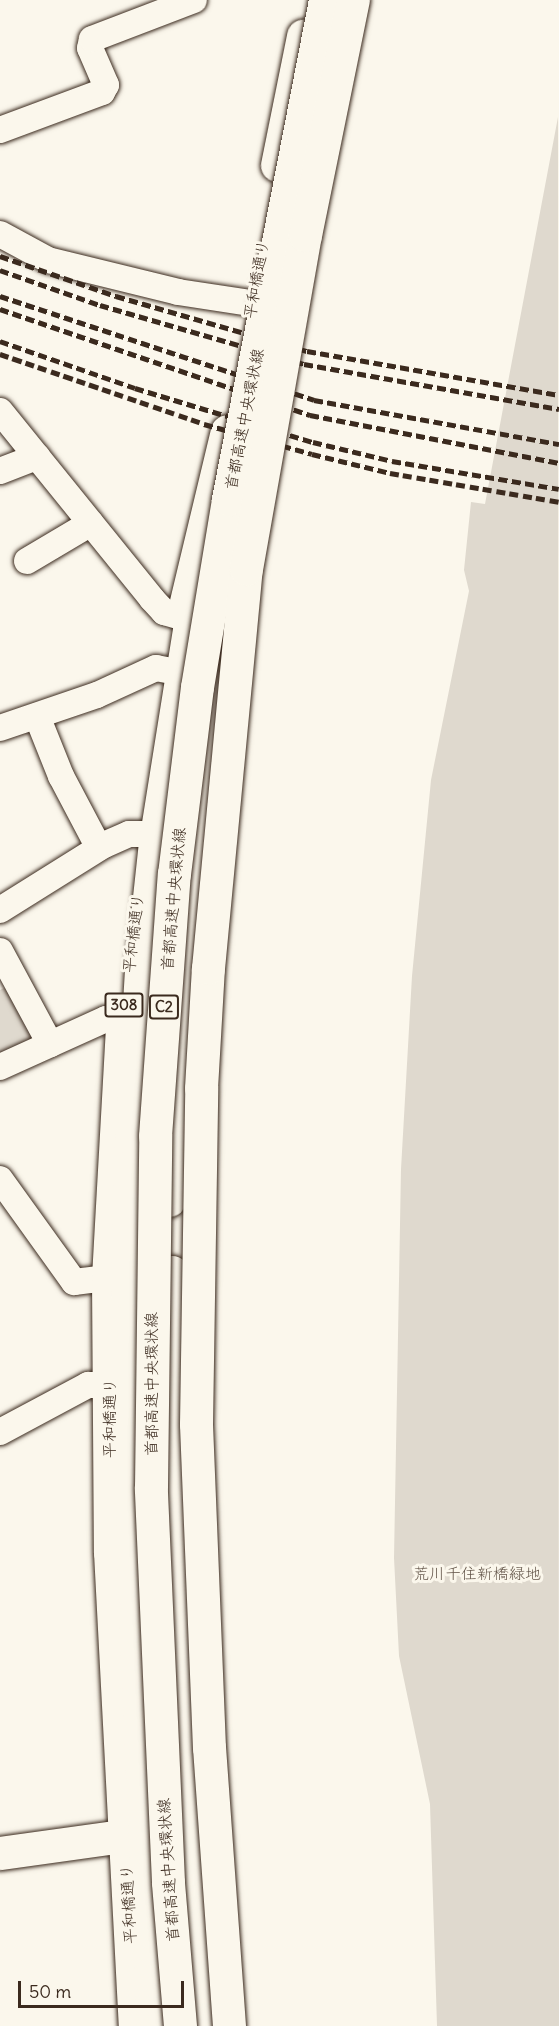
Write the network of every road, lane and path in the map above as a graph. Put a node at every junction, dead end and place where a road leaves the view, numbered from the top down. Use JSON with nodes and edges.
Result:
{"nodes":[{"id":1,"x":194,"y":0,"type":"edge"},
{"id":2,"x":312,"y":0,"type":"edge"},
{"id":3,"x":325,"y":0,"type":"edge"},
{"id":4,"x":341,"y":0,"type":"edge"},
{"id":5,"x":353,"y":0,"type":"edge"},
{"id":6,"x":154,"y":7,"type":"edge"},
{"id":7,"x":0,"y":130,"type":"edge"},
{"id":8,"x":0,"y":234,"type":"edge"},
{"id":9,"x":251,"y":303,"type":"junction"},
{"id":10,"x":0,"y":411,"type":"edge"},
{"id":11,"x":37,"y":457,"type":"junction"},
{"id":12,"x":0,"y":471,"type":"edge"},
{"id":13,"x":228,"y":499,"type":"junction"},
{"id":14,"x":92,"y":523,"type":"junction"},
{"id":15,"x":27,"y":561,"type":"dead end"},
{"id":16,"x":246,"y":569,"type":"junction"},
{"id":17,"x":182,"y":617,"type":"junction"},
{"id":18,"x":172,"y":671,"type":"junction"},
{"id":19,"x":37,"y":716,"type":"junction"},
{"id":20,"x":0,"y":728,"type":"edge"},
{"id":21,"x":146,"y":834,"type":"junction"},
{"id":22,"x":99,"y":848,"type":"junction"},
{"id":23,"x":0,"y":910,"type":"edge"},
{"id":24,"x":0,"y":951,"type":"edge"},
{"id":25,"x":123,"y":1016,"type":"junction"},
{"id":26,"x":50,"y":1044,"type":"junction"},
{"id":27,"x":180,"y":1049,"type":"junction"},
{"id":28,"x":0,"y":1067,"type":"edge"},
{"id":29,"x":0,"y":1179,"type":"edge"},
{"id":30,"x":108,"y":1278,"type":"junction"},
{"id":31,"x":109,"y":1385,"type":"junction"},
{"id":32,"x":0,"y":1432,"type":"edge"},
{"id":33,"x":183,"y":1793,"type":"junction"},
{"id":34,"x":123,"y":1836,"type":"junction"},
{"id":35,"x":0,"y":1853,"type":"edge"},
{"id":36,"x":229,"y":1917,"type":"junction"},
{"id":37,"x":135,"y":2026,"type":"edge"},
{"id":38,"x":153,"y":2026,"type":"edge"},
{"id":39,"x":180,"y":2026,"type":"edge"},
{"id":40,"x":193,"y":2026,"type":"edge"},
{"id":41,"x":202,"y":2026,"type":"edge"},
{"id":42,"x":229,"y":2026,"type":"edge"},
{"id":43,"x":243,"y":2026,"type":"edge"}],
"edges":[{"from":1,"to":6,"type":"street"},
{"from":2,"to":9,"type":"main road","name":"平和橋通り","number":"308"},
{"from":3,"to":13,"type":"main road","name":"首都高速中央環状線","number":"C2","bridge":true},
{"from":4,"to":27,"type":"main road","name":"平和橋通り"},
{"from":5,"to":16,"type":"main road","name":"首都高速中央環状線","number":"C2","bridge":true},
{"from":6,"to":7,"type":"street"},
{"from":8,"to":9,"type":"street"},
{"from":9,"to":17,"type":"main road","name":"平和橋通り","number":"308"},
{"from":10,"to":11,"type":"street"},
{"from":11,"to":12,"type":"street"},
{"from":11,"to":14,"type":"street"},
{"from":13,"to":38,"type":"main road","bridge":true},
{"from":13,"to":39,"type":"main road","name":"首都高速中央環状線","number":"C2","bridge":true},
{"from":14,"to":15,"type":"street"},
{"from":14,"to":17,"type":"street"},
{"from":16,"to":33,"type":"main road","bridge":true},
{"from":16,"to":42,"type":"main road","name":"首都高速中央環状線","number":"C2","bridge":true},
{"from":17,"to":18,"type":"main road","name":"平和橋通り","number":"308"},
{"from":18,"to":19,"type":"street"},
{"from":18,"to":21,"type":"main road","name":"平和橋通り","number":"308"},
{"from":19,"to":20,"type":"street"},
{"from":19,"to":22,"type":"street"},
{"from":21,"to":22,"type":"street"},
{"from":21,"to":25,"type":"main road","name":"平和橋通り","number":"308"},
{"from":22,"to":23,"type":"street"},
{"from":24,"to":26,"type":"street"},
{"from":25,"to":26,"type":"street"},
{"from":25,"to":30,"type":"main road","name":"平和橋通り","number":"308"},
{"from":26,"to":28,"type":"street"},
{"from":27,"to":36,"type":"main road"},
{"from":27,"to":40,"type":"main road","name":"平和橋通り"},
{"from":29,"to":30,"type":"street"},
{"from":30,"to":31,"type":"main road","name":"平和橋通り","number":"308"},
{"from":31,"to":32,"type":"street"},
{"from":31,"to":34,"type":"main road","name":"平和橋通り","number":"308"},
{"from":33,"to":36,"type":"main road"},
{"from":33,"to":41,"type":"main road"},
{"from":34,"to":35,"type":"main road"},
{"from":34,"to":37,"type":"main road","name":"平和橋通り","number":"308"},
{"from":36,"to":43,"type":"main road"}]}
